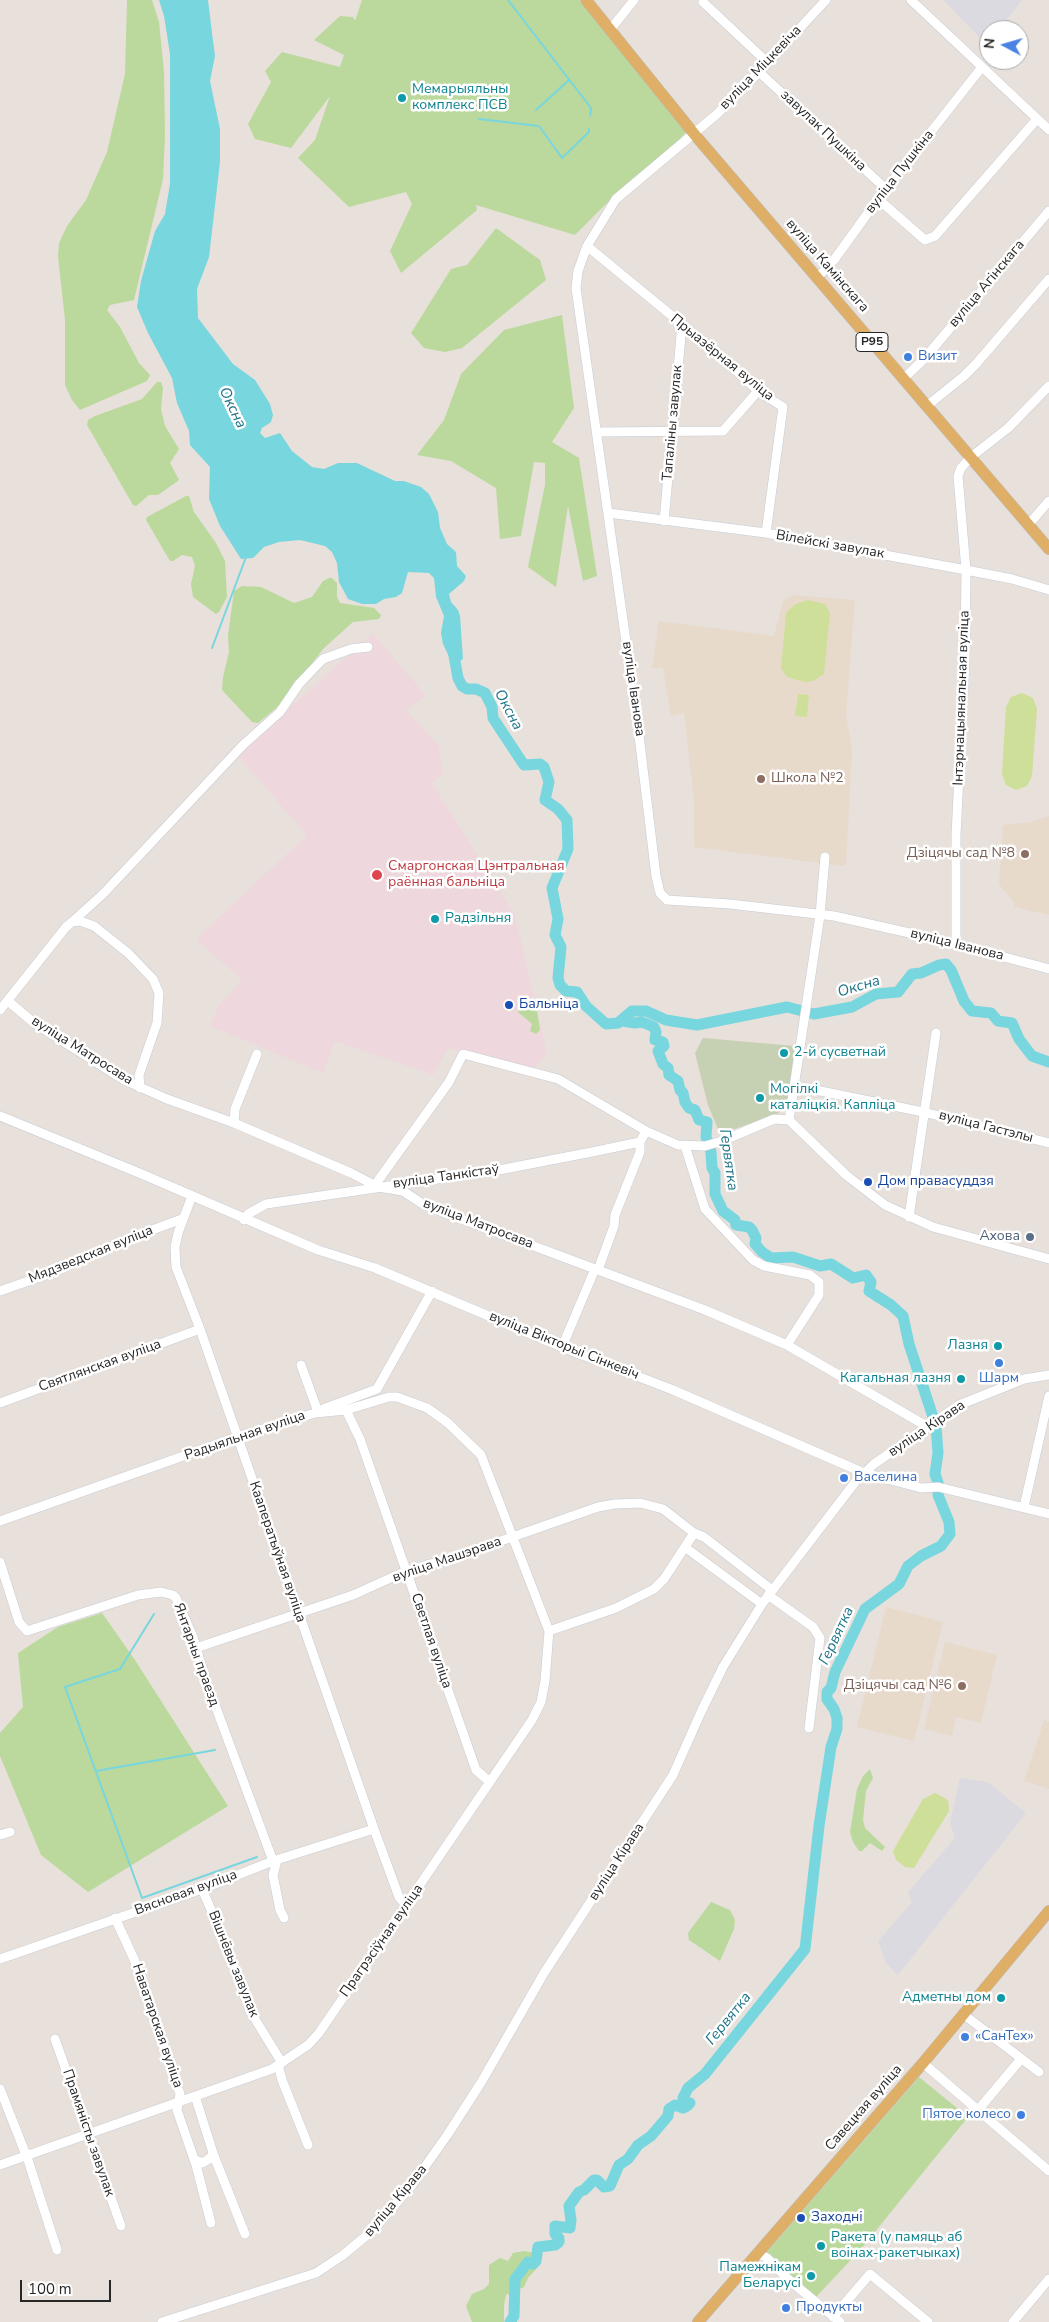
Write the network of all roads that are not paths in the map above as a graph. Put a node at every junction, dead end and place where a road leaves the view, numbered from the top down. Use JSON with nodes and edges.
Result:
{"nodes":[{"id":1,"x":586,"y":0,"type":"edge"},
{"id":2,"x":634,"y":0,"type":"edge"},
{"id":3,"x":826,"y":0,"type":"edge"},
{"id":4,"x":911,"y":0,"type":"edge"},
{"id":5,"x":703,"y":2,"type":"dead end"},
{"id":6,"x":610,"y":30,"type":"junction"},
{"id":7,"x":768,"y":63,"type":"junction"},
{"id":8,"x":979,"y":64,"type":"edge"},
{"id":9,"x":980,"y":70,"type":"edge"},
{"id":10,"x":985,"y":70,"type":"edge"},
{"id":11,"x":759,"y":72,"type":"junction"},
{"id":12,"x":1037,"y":119,"type":"junction"},
{"id":13,"x":1049,"y":130,"type":"edge"},
{"id":14,"x":695,"y":135,"type":"junction"},
{"id":15,"x":886,"y":189,"type":"junction"},
{"id":16,"x":878,"y":199,"type":"junction"},
{"id":17,"x":1049,"y":210,"type":"edge"},
{"id":18,"x":587,"y":246,"type":"junction"},
{"id":19,"x":818,"y":277,"type":"junction"},
{"id":20,"x":1049,"y":280,"type":"edge"},
{"id":21,"x":682,"y":325,"type":"junction"},
{"id":22,"x":903,"y":379,"type":"junction"},
{"id":23,"x":1049,"y":386,"type":"edge"},
{"id":24,"x":758,"y":391,"type":"junction"},
{"id":25,"x":928,"y":405,"type":"junction"},
{"id":26,"x":673,"y":431,"type":"junction"},
{"id":27,"x":597,"y":432,"type":"junction"},
{"id":28,"x":971,"y":457,"type":"junction"},
{"id":29,"x":1049,"y":501,"type":"edge"},
{"id":30,"x":608,"y":513,"type":"junction"},
{"id":31,"x":664,"y":521,"type":"junction"},
{"id":32,"x":1029,"y":524,"type":"junction"},
{"id":33,"x":766,"y":533,"type":"junction"},
{"id":34,"x":1049,"y":549,"type":"edge"},
{"id":35,"x":966,"y":570,"type":"junction"},
{"id":36,"x":1049,"y":590,"type":"edge"},
{"id":37,"x":368,"y":647,"type":"dead end"},
{"id":38,"x":825,"y":857,"type":"dead end"},
{"id":39,"x":820,"y":915,"type":"junction"},
{"id":40,"x":76,"y":922,"type":"junction"},
{"id":41,"x":956,"y":944,"type":"junction"},
{"id":42,"x":1049,"y":969,"type":"edge"},
{"id":43,"x":8,"y":1001,"type":"junction"},
{"id":44,"x":0,"y":1010,"type":"edge"},
{"id":45,"x":936,"y":1033,"type":"dead end"},
{"id":46,"x":257,"y":1054,"type":"dead end"},
{"id":47,"x":796,"y":1086,"type":"junction"},
{"id":48,"x":140,"y":1088,"type":"junction"},
{"id":49,"x":924,"y":1112,"type":"junction"},
{"id":50,"x":0,"y":1116,"type":"edge"},
{"id":51,"x":789,"y":1120,"type":"junction"},
{"id":52,"x":234,"y":1123,"type":"junction"},
{"id":53,"x":646,"y":1131,"type":"junction"},
{"id":54,"x":640,"y":1142,"type":"junction"},
{"id":55,"x":1049,"y":1143,"type":"edge"},
{"id":56,"x":685,"y":1146,"type":"junction"},
{"id":57,"x":378,"y":1187,"type":"junction"},
{"id":58,"x":192,"y":1196,"type":"junction"},
{"id":59,"x":909,"y":1217,"type":"junction"},
{"id":60,"x":182,"y":1218,"type":"junction"},
{"id":61,"x":244,"y":1220,"type":"junction"},
{"id":62,"x":1049,"y":1259,"type":"edge"},
{"id":63,"x":597,"y":1269,"type":"junction"},
{"id":64,"x":0,"y":1291,"type":"edge"},
{"id":65,"x":432,"y":1291,"type":"junction"},
{"id":66,"x":200,"y":1329,"type":"junction"},
{"id":67,"x":787,"y":1345,"type":"junction"},
{"id":68,"x":562,"y":1347,"type":"junction"},
{"id":69,"x":301,"y":1365,"type":"dead end"},
{"id":70,"x":1049,"y":1375,"type":"edge"},
{"id":71,"x":377,"y":1388,"type":"junction"},
{"id":72,"x":1049,"y":1396,"type":"edge"},
{"id":73,"x":397,"y":1397,"type":"junction"},
{"id":74,"x":355,"y":1398,"type":"junction"},
{"id":75,"x":0,"y":1403,"type":"edge"},
{"id":76,"x":348,"y":1410,"type":"junction"},
{"id":77,"x":318,"y":1411,"type":"junction"},
{"id":78,"x":929,"y":1426,"type":"junction"},
{"id":79,"x":237,"y":1437,"type":"junction"},
{"id":80,"x":864,"y":1473,"type":"junction"},
{"id":81,"x":1024,"y":1508,"type":"junction"},
{"id":82,"x":1049,"y":1514,"type":"edge"},
{"id":83,"x":0,"y":1521,"type":"edge"},
{"id":84,"x":694,"y":1533,"type":"junction"},
{"id":85,"x":513,"y":1537,"type":"junction"},
{"id":86,"x":686,"y":1548,"type":"junction"},
{"id":87,"x":0,"y":1562,"type":"edge"},
{"id":88,"x":406,"y":1572,"type":"junction"},
{"id":89,"x":770,"y":1592,"type":"junction"},
{"id":90,"x":762,"y":1604,"type":"junction"},
{"id":91,"x":299,"y":1615,"type":"junction"},
{"id":92,"x":548,"y":1631,"type":"junction"},
{"id":93,"x":196,"y":1648,"type":"junction"},
{"id":94,"x":809,"y":1728,"type":"dead end"},
{"id":95,"x":490,"y":1782,"type":"junction"},
{"id":96,"x":374,"y":1830,"type":"junction"},
{"id":97,"x":10,"y":1832,"type":"dead end"},
{"id":98,"x":0,"y":1835,"type":"edge"},
{"id":99,"x":275,"y":1861,"type":"junction"},
{"id":100,"x":202,"y":1889,"type":"junction"},
{"id":101,"x":406,"y":1905,"type":"junction"},
{"id":102,"x":1049,"y":1911,"type":"edge"},
{"id":103,"x":115,"y":1918,"type":"junction"},
{"id":104,"x":284,"y":1918,"type":"dead end"},
{"id":105,"x":0,"y":1959,"type":"edge"},
{"id":106,"x":963,"y":2014,"type":"junction"},
{"id":107,"x":55,"y":2039,"type":"dead end"},
{"id":108,"x":1021,"y":2059,"type":"junction"},
{"id":109,"x":923,"y":2063,"type":"junction"},
{"id":110,"x":280,"y":2064,"type":"junction"},
{"id":111,"x":1039,"y":2072,"type":"dead end"},
{"id":112,"x":0,"y":2089,"type":"edge"},
{"id":113,"x":195,"y":2096,"type":"junction"},
{"id":114,"x":178,"y":2102,"type":"junction"},
{"id":115,"x":978,"y":2110,"type":"junction"},
{"id":116,"x":89,"y":2134,"type":"junction"},
{"id":117,"x":308,"y":2144,"type":"dead end"},
{"id":118,"x":213,"y":2154,"type":"junction"},
{"id":119,"x":25,"y":2156,"type":"junction"},
{"id":120,"x":194,"y":2159,"type":"junction"},
{"id":121,"x":0,"y":2165,"type":"edge"},
{"id":122,"x":1049,"y":2171,"type":"edge"},
{"id":123,"x":211,"y":2223,"type":"dead end"},
{"id":124,"x":121,"y":2226,"type":"dead end"},
{"id":125,"x":245,"y":2234,"type":"dead end"},
{"id":126,"x":57,"y":2250,"type":"dead end"},
{"id":127,"x":757,"y":2253,"type":"junction"},
{"id":128,"x":1049,"y":2279,"type":"edge"},
{"id":129,"x":837,"y":2319,"type":"edge"},
{"id":130,"x":162,"y":2322,"type":"edge"},
{"id":131,"x":698,"y":2322,"type":"edge"},
{"id":132,"x":928,"y":2322,"type":"edge"},
{"id":133,"x":1013,"y":2322,"type":"edge"}],
"edges":[{"from":1,"to":6,"type":"main road","name":"вуліца Камінскага","number":"Р95"},
{"from":2,"to":6,"type":"street"},
{"from":3,"to":7,"type":"street","name":"вуліца Міцкевіча"},
{"from":4,"to":8,"type":"street"},
{"from":5,"to":7,"type":"street"},
{"from":6,"to":14,"type":"main road","name":"вуліца Камінскага","number":"Р95"},
{"from":7,"to":11,"type":"street","name":"вуліца Міцкевіча"},
{"from":9,"to":15,"type":"street","name":"вуліца Пушкіна"},
{"from":10,"to":12,"type":"street"},
{"from":11,"to":14,"type":"street","name":"вуліца Міцкевіча"},
{"from":11,"to":15,"type":"street","name":"завулак Пушкіна"},
{"from":12,"to":13,"type":"street"},
{"from":12,"to":16,"type":"street"},
{"from":14,"to":18,"type":"street","name":"вуліца Іванова"},
{"from":14,"to":19,"type":"main road","name":"вуліца Камінскага","number":"Р95"},
{"from":15,"to":16,"type":"street","name":"вуліца Пушкіна"},
{"from":16,"to":19,"type":"street","name":"вуліца Пушкіна"},
{"from":17,"to":22,"type":"street","name":"вуліца Агінскага"},
{"from":18,"to":21,"type":"street","name":"Прыазёрная вуліца"},
{"from":18,"to":27,"type":"street","name":"вуліца Іванова"},
{"from":19,"to":22,"type":"main road","name":"вуліца Камінскага","number":"Р95"},
{"from":20,"to":25,"type":"street"},
{"from":21,"to":24,"type":"street","name":"Прыазёрная вуліца"},
{"from":21,"to":26,"type":"street","name":"Тапаліны завулак"},
{"from":22,"to":25,"type":"main road","name":"вуліца Камінскага","number":"Р95"},
{"from":23,"to":28,"type":"street","name":"Інтэрнацыянальная вуліца"},
{"from":24,"to":26,"type":"street"},
{"from":24,"to":33,"type":"street","name":"Прыазёрная вуліца"},
{"from":25,"to":28,"type":"main road","name":"вуліца Камінскага","number":"Р95"},
{"from":26,"to":27,"type":"street"},
{"from":26,"to":31,"type":"street","name":"Тапаліны завулак"},
{"from":27,"to":30,"type":"street","name":"вуліца Іванова"},
{"from":28,"to":32,"type":"main road","name":"вуліца Камінскага","number":"Р95"},
{"from":28,"to":35,"type":"street","name":"Інтэрнацыянальная вуліца"},
{"from":29,"to":32,"type":"street"},
{"from":30,"to":31,"type":"street","name":"Вілейскі завулак"},
{"from":30,"to":39,"type":"street","name":"вуліца Іванова"},
{"from":31,"to":33,"type":"street","name":"Вілейскі завулак"},
{"from":32,"to":34,"type":"main road","name":"вуліца Камінскага","number":"Р95"},
{"from":33,"to":35,"type":"street","name":"Вілейскі завулак"},
{"from":35,"to":36,"type":"street","name":"Вілейскі завулак"},
{"from":35,"to":41,"type":"street","name":"Інтэрнацыянальная вуліца"},
{"from":37,"to":40,"type":"street"},
{"from":38,"to":39,"type":"street"},
{"from":39,"to":41,"type":"street","name":"вуліца Іванова"},
{"from":39,"to":47,"type":"street"},
{"from":40,"to":43,"type":"street"},
{"from":40,"to":48,"type":"street"},
{"from":41,"to":42,"type":"street","name":"вуліца Іванова"},
{"from":43,"to":44,"type":"street"},
{"from":43,"to":48,"type":"street","name":"вуліца Матросава"},
{"from":45,"to":49,"type":"street","name":"вуліца Гастэлы"},
{"from":46,"to":52,"type":"street"},
{"from":47,"to":49,"type":"street","name":"вуліца Гастэлы"},
{"from":47,"to":51,"type":"street"},
{"from":48,"to":52,"type":"street","name":"вуліца Матросава"},
{"from":49,"to":55,"type":"street","name":"вуліца Гастэлы"},
{"from":49,"to":59,"type":"street","name":"вуліца Гастэлы"},
{"from":50,"to":58,"type":"street","name":"вуліца Вікторыі Сінкевіч"},
{"from":51,"to":56,"type":"street"},
{"from":51,"to":59,"type":"street"},
{"from":52,"to":57,"type":"street","name":"вуліца Матросава"},
{"from":53,"to":54,"type":"street"},
{"from":53,"to":56,"type":"street"},
{"from":53,"to":57,"type":"street"},
{"from":54,"to":57,"type":"street","name":"вуліца Танкістаў"},
{"from":54,"to":63,"type":"street"},
{"from":56,"to":67,"type":"street"},
{"from":57,"to":61,"type":"street","name":"вуліца Танкістаў"},
{"from":57,"to":63,"type":"street","name":"вуліца Матросава"},
{"from":58,"to":60,"type":"street","name":"Кааператыўная вуліца"},
{"from":58,"to":61,"type":"street","name":"вуліца Вікторыі Сінкевіч"},
{"from":59,"to":62,"type":"street"},
{"from":60,"to":64,"type":"street","name":"Мядзведская вуліца"},
{"from":60,"to":66,"type":"street","name":"Кааператыўная вуліца"},
{"from":61,"to":65,"type":"street","name":"вуліца Вікторыі Сінкевіч"},
{"from":63,"to":67,"type":"street","name":"вуліца Матросава"},
{"from":63,"to":68,"type":"street"},
{"from":65,"to":68,"type":"street","name":"вуліца Вікторыі Сінкевіч"},
{"from":65,"to":71,"type":"street"},
{"from":66,"to":75,"type":"street","name":"Святлянская вуліца"},
{"from":66,"to":79,"type":"street","name":"Кааператыўная вуліца"},
{"from":67,"to":78,"type":"street","name":"вуліца Матросава"},
{"from":68,"to":80,"type":"street","name":"вуліца Вікторыі Сінкевіч"},
{"from":69,"to":77,"type":"street"},
{"from":70,"to":78,"type":"street","name":"вуліца Кірава"},
{"from":71,"to":73,"type":"street"},
{"from":71,"to":74,"type":"street"},
{"from":72,"to":81,"type":"street"},
{"from":73,"to":76,"type":"street","name":"Радыяльная вуліца"},
{"from":73,"to":85,"type":"street"},
{"from":74,"to":76,"type":"street"},
{"from":74,"to":77,"type":"street"},
{"from":76,"to":77,"type":"street","name":"Радыяльная вуліца"},
{"from":76,"to":88,"type":"street","name":"Светлая вуліца"},
{"from":77,"to":79,"type":"street","name":"Радыяльная вуліца"},
{"from":78,"to":80,"type":"street","name":"вуліца Кірава"},
{"from":79,"to":83,"type":"street","name":"Радыяльная вуліца"},
{"from":79,"to":91,"type":"street","name":"Кааператыўная вуліца"},
{"from":80,"to":81,"type":"street","name":"вуліца Вікторыі Сінкевіч"},
{"from":80,"to":89,"type":"street","name":"вуліца Кірава"},
{"from":81,"to":82,"type":"street"},
{"from":84,"to":85,"type":"street","name":"вуліца Машэрава"},
{"from":84,"to":86,"type":"street"},
{"from":84,"to":89,"type":"street","name":"вуліца Машэрава"},
{"from":85,"to":88,"type":"street","name":"вуліца Машэрава"},
{"from":85,"to":92,"type":"street","name":"Прагрэсіўная вуліца"},
{"from":86,"to":90,"type":"street"},
{"from":86,"to":92,"type":"street"},
{"from":87,"to":93,"type":"street","name":"Янтарны праезд"},
{"from":88,"to":91,"type":"street","name":"вуліца Машэрава"},
{"from":88,"to":95,"type":"street","name":"Светлая вуліца"},
{"from":89,"to":90,"type":"street","name":"вуліца Кірава"},
{"from":89,"to":94,"type":"street","name":"вуліца Машэрава"},
{"from":90,"to":130,"type":"street","name":"вуліца Кірава"},
{"from":91,"to":93,"type":"street","name":"вуліца Машэрава"},
{"from":91,"to":96,"type":"street","name":"Кааператыўная вуліца"},
{"from":92,"to":95,"type":"street","name":"Прагрэсіўная вуліца"},
{"from":93,"to":99,"type":"street","name":"Янтарны праезд"},
{"from":95,"to":101,"type":"street","name":"Прагрэсіўная вуліца"},
{"from":96,"to":99,"type":"street","name":"Вясновая вуліца"},
{"from":96,"to":101,"type":"street","name":"Кааператыўная вуліца"},
{"from":97,"to":98,"type":"street"},
{"from":99,"to":100,"type":"street","name":"Вясновая вуліца"},
{"from":99,"to":104,"type":"street"},
{"from":100,"to":103,"type":"street","name":"Вясновая вуліца"},
{"from":100,"to":110,"type":"street","name":"Вішнёвы завулак"},
{"from":101,"to":110,"type":"street","name":"Прагрэсіўная вуліца"},
{"from":102,"to":106,"type":"main road","name":"Савецкая вуліца"},
{"from":103,"to":105,"type":"street","name":"Вясновая вуліца"},
{"from":103,"to":114,"type":"street","name":"Наватарская вуліца"},
{"from":106,"to":108,"type":"street"},
{"from":106,"to":109,"type":"main road","name":"Савецкая вуліца"},
{"from":107,"to":116,"type":"street","name":"Прамяністы завулак"},
{"from":108,"to":111,"type":"street"},
{"from":108,"to":115,"type":"street"},
{"from":109,"to":115,"type":"street"},
{"from":109,"to":127,"type":"main road","name":"Савецкая вуліца"},
{"from":110,"to":113,"type":"street","name":"Прагрэсіўная вуліца"},
{"from":110,"to":117,"type":"street","name":"Вішнёвы завулак"},
{"from":112,"to":119,"type":"street"},
{"from":113,"to":114,"type":"street","name":"Прагрэсіўная вуліца"},
{"from":113,"to":118,"type":"street","name":"Наватарская вуліца"},
{"from":114,"to":116,"type":"street","name":"Прагрэсіўная вуліца"},
{"from":114,"to":120,"type":"street","name":"Наватарская вуліца"},
{"from":115,"to":122,"type":"street"},
{"from":116,"to":119,"type":"street","name":"Прагрэсіўная вуліца"},
{"from":116,"to":124,"type":"street","name":"Прамяністы завулак"},
{"from":118,"to":120,"type":"street"},
{"from":118,"to":125,"type":"street","name":"Наватарская вуліца"},
{"from":119,"to":121,"type":"street","name":"Прагрэсіўная вуліца"},
{"from":119,"to":126,"type":"street"},
{"from":120,"to":123,"type":"street","name":"Наватарская вуліца"},
{"from":127,"to":129,"type":"street"},
{"from":127,"to":131,"type":"main road","name":"Савецкая вуліца"},
{"from":128,"to":133,"type":"street"},
{"from":129,"to":132,"type":"street"}]}
